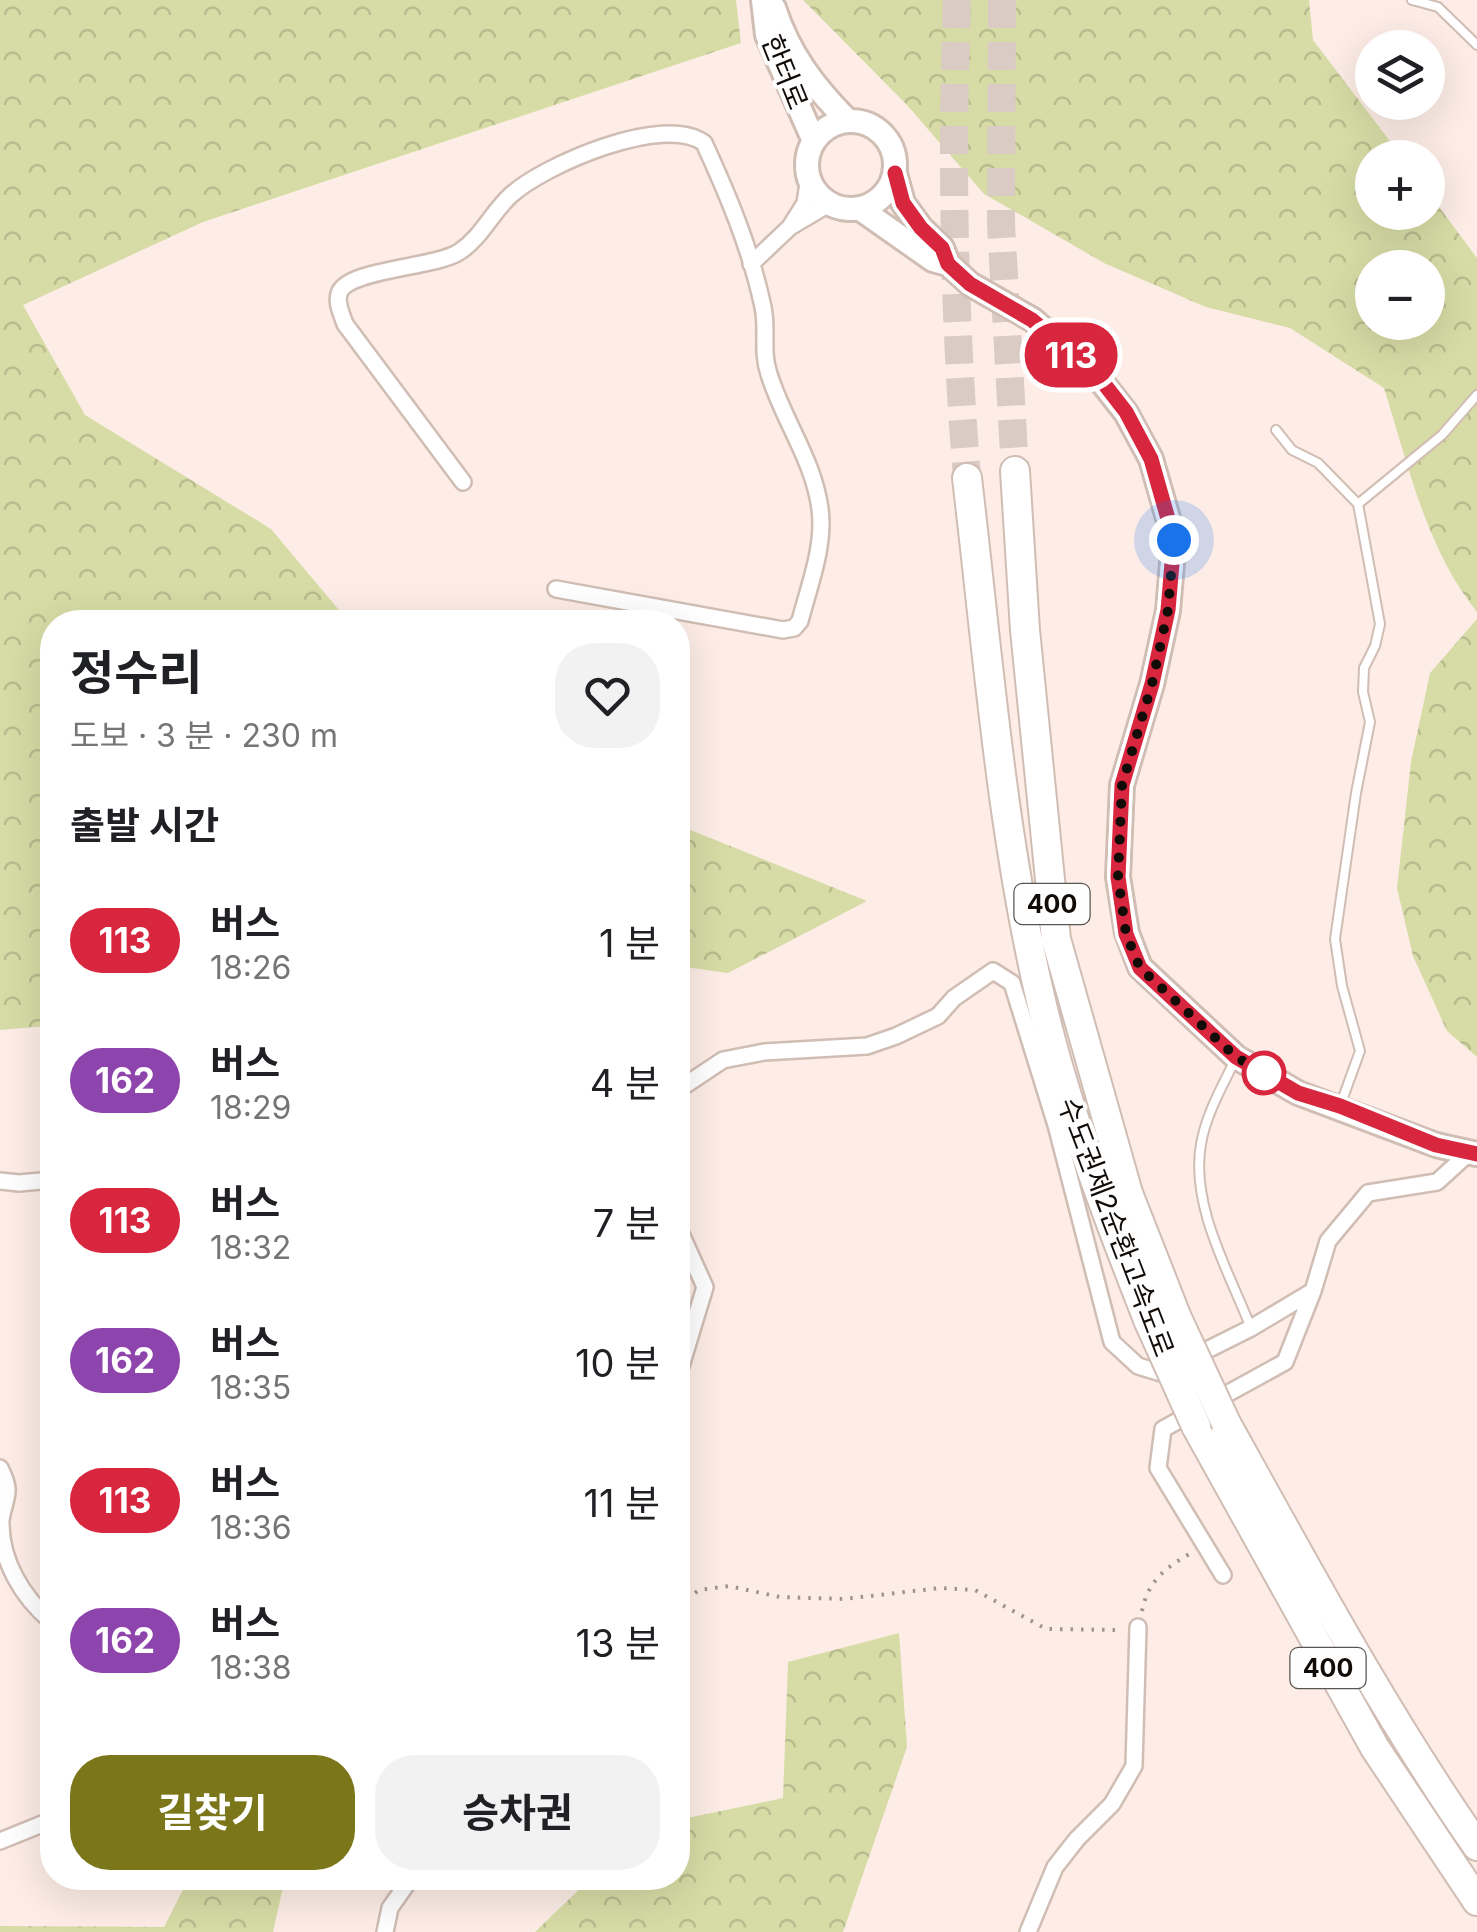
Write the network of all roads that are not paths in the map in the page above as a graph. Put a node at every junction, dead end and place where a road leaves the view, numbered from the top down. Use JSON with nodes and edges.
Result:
{"nodes":[{"id":1,"x":766,"y":0,"type":"edge"},
{"id":2,"x":1412,"y":0,"type":"edge"},
{"id":3,"x":1477,"y":44,"type":"edge"},
{"id":4,"x":848,"y":121,"type":"junction"},
{"id":5,"x":814,"y":142,"type":"junction"},
{"id":6,"x":895,"y":173,"type":"junction"},
{"id":7,"x":809,"y":177,"type":"junction"},
{"id":8,"x":829,"y":204,"type":"junction"},
{"id":9,"x":859,"y":208,"type":"junction"},
{"id":10,"x":790,"y":227,"type":"junction"},
{"id":11,"x":751,"y":264,"type":"junction"},
{"id":12,"x":948,"y":264,"type":"junction"},
{"id":13,"x":1477,"y":395,"type":"edge"},
{"id":14,"x":1276,"y":430,"type":"dead end"},
{"id":15,"x":1014,"y":471,"type":"tunnel mouth"},
{"id":16,"x":967,"y":478,"type":"tunnel mouth"},
{"id":17,"x":463,"y":482,"type":"dead end"},
{"id":18,"x":1358,"y":504,"type":"junction"},
{"id":19,"x":556,"y":589,"type":"dead end"},
{"id":20,"x":672,"y":610,"type":"edge"},
{"id":21,"x":690,"y":613,"type":"edge"},
{"id":22,"x":1236,"y":1057,"type":"junction"},
{"id":23,"x":690,"y":1082,"type":"edge"},
{"id":24,"x":1340,"y":1106,"type":"junction"},
{"id":25,"x":1474,"y":1153,"type":"edge"},
{"id":26,"x":0,"y":1182,"type":"edge"},
{"id":27,"x":40,"y":1182,"type":"edge"},
{"id":28,"x":690,"y":1254,"type":"edge"},
{"id":29,"x":1313,"y":1291,"type":"junction"},
{"id":30,"x":1163,"y":1320,"type":"junction"},
{"id":31,"x":1251,"y":1328,"type":"junction"},
{"id":32,"x":690,"y":1337,"type":"edge"},
{"id":33,"x":0,"y":1468,"type":"edge"},
{"id":34,"x":1223,"y":1575,"type":"dead end"},
{"id":35,"x":40,"y":1612,"type":"edge"},
{"id":36,"x":1138,"y":1627,"type":"road end"},
{"id":37,"x":40,"y":1825,"type":"edge"},
{"id":38,"x":0,"y":1841,"type":"edge"},
{"id":39,"x":1477,"y":1846,"type":"edge"},
{"id":40,"x":402,"y":1890,"type":"edge"},
{"id":41,"x":1477,"y":1901,"type":"edge"},
{"id":42,"x":385,"y":1932,"type":"edge"},
{"id":43,"x":1028,"y":1932,"type":"edge"}],
"edges":[{"from":1,"to":4,"type":"main road","name":"한터로"},
{"from":1,"to":5,"type":"main road","name":"한터로"},
{"from":2,"to":3,"type":"lane"},
{"from":4,"to":5,"type":"main road"},
{"from":4,"to":6,"type":"main road"},
{"from":5,"to":7,"type":"main road"},
{"from":6,"to":9,"type":"main road"},
{"from":6,"to":12,"type":"main road"},
{"from":7,"to":8,"type":"main road"},
{"from":7,"to":10,"type":"street"},
{"from":8,"to":9,"type":"main road"},
{"from":8,"to":10,"type":"street"},
{"from":9,"to":12,"type":"main road"},
{"from":10,"to":11,"type":"street"},
{"from":11,"to":17,"type":"street"},
{"from":11,"to":21,"type":"street"},
{"from":12,"to":22,"type":"main road"},
{"from":13,"to":18,"type":"lane"},
{"from":14,"to":18,"type":"lane"},
{"from":15,"to":30,"type":"highway","name":"수도권제2순환고속도로","number":"400"},
{"from":16,"to":30,"type":"highway","name":"수도권제2순환고속도로","number":"400"},
{"from":18,"to":24,"type":"lane"},
{"from":19,"to":20,"type":"street"},
{"from":22,"to":24,"type":"main road"},
{"from":22,"to":31,"type":"lane"},
{"from":23,"to":31,"type":"street"},
{"from":24,"to":25,"type":"main road"},
{"from":25,"to":29,"type":"street"},
{"from":26,"to":27,"type":"street"},
{"from":28,"to":32,"type":"street"},
{"from":29,"to":31,"type":"street"},
{"from":29,"to":34,"type":"street"},
{"from":30,"to":39,"type":"highway","name":"수도권제2순환고속도로","number":"400","bridge":true},
{"from":30,"to":41,"type":"highway","name":"수도권제2순환고속도로","number":"400","bridge":true},
{"from":33,"to":35,"type":"street"},
{"from":36,"to":43,"type":"street"},
{"from":37,"to":38,"type":"street"},
{"from":40,"to":42,"type":"street"}]}
